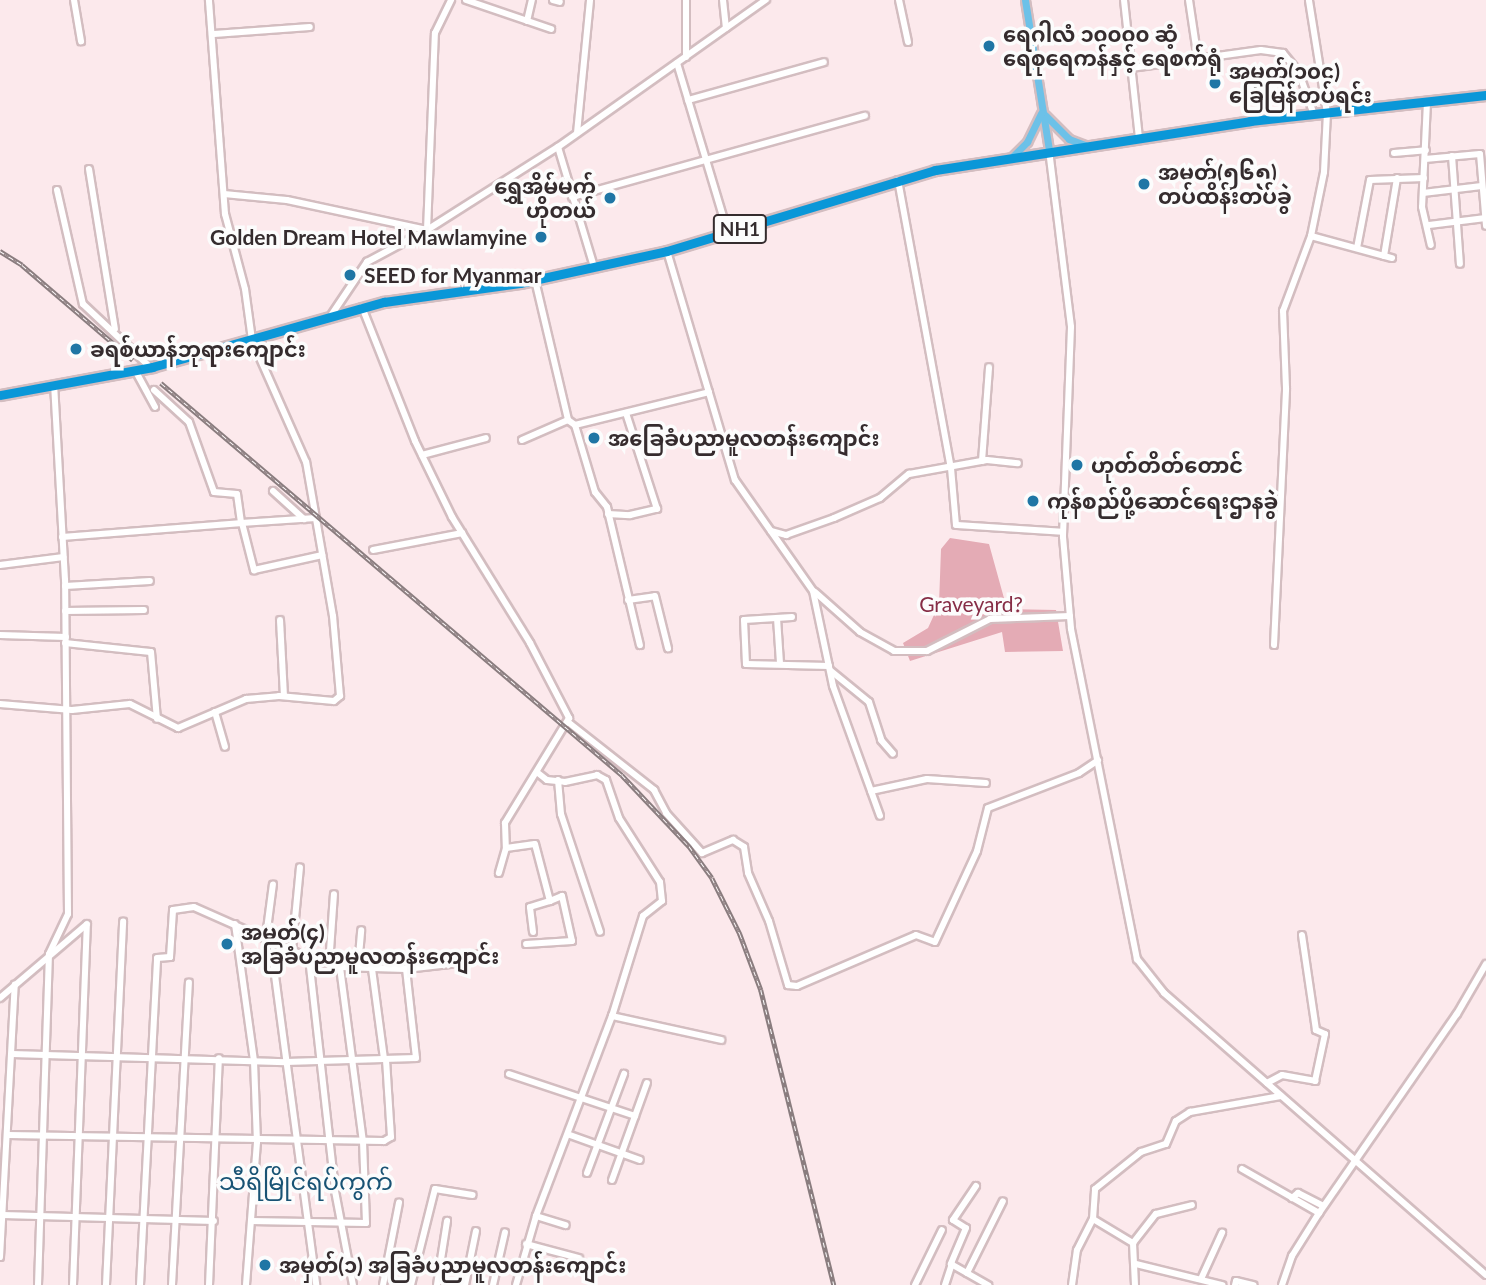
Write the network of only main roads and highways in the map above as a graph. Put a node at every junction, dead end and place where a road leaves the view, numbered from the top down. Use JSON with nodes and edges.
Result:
{"nodes":[{"id":1,"x":1025,"y":0,"type":"edge"},
{"id":2,"x":1486,"y":95,"type":"edge"},
{"id":3,"x":1041,"y":105,"type":"junction"},
{"id":4,"x":1085,"y":145,"type":"junction"},
{"id":5,"x":1049,"y":150,"type":"junction"},
{"id":6,"x":1013,"y":156,"type":"junction"},
{"id":7,"x":0,"y":395,"type":"edge"}],
"edges":[{"from":1,"to":3,"type":"main road"},
{"from":2,"to":4,"type":"highway","number":"NH1"},
{"from":3,"to":4,"type":"main road"},
{"from":3,"to":5,"type":"main road"},
{"from":3,"to":6,"type":"main road"},
{"from":4,"to":5,"type":"highway","number":"NH1"},
{"from":5,"to":6,"type":"highway","number":"NH1"},
{"from":6,"to":7,"type":"highway","number":"NH1"}]}
